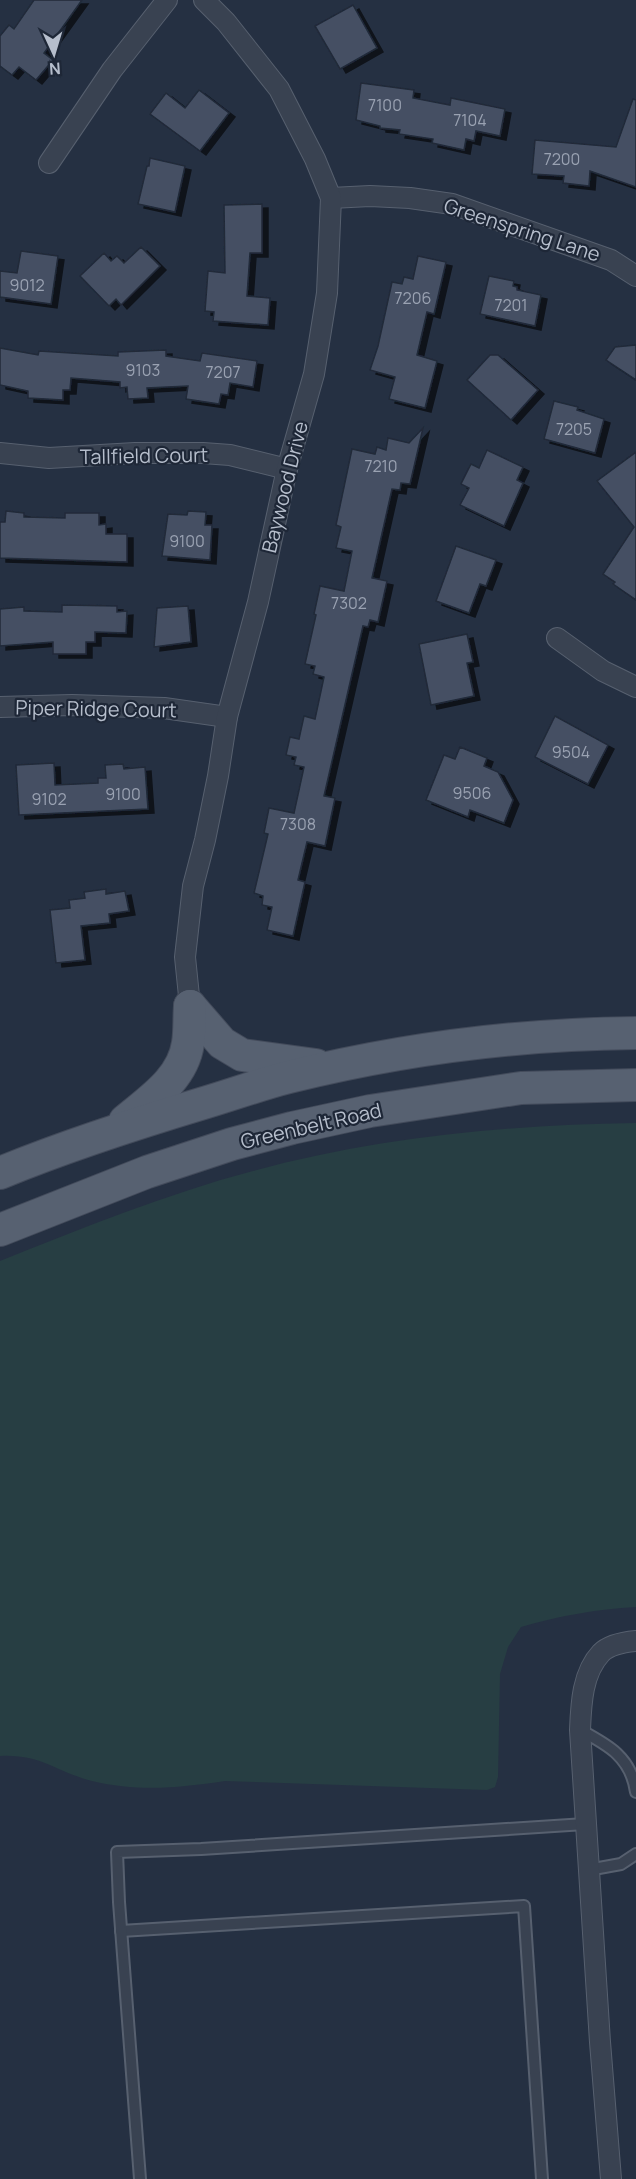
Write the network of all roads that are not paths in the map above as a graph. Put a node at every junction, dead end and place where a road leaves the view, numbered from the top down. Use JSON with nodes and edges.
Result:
{"nodes":[{"id":1,"x":167,"y":0,"type":"edge"},
{"id":2,"x":204,"y":0,"type":"edge"},
{"id":3,"x":48,"y":163,"type":"dead end"},
{"id":4,"x":331,"y":198,"type":"junction"},
{"id":5,"x":636,"y":276,"type":"edge"},
{"id":6,"x":0,"y":453,"type":"edge"},
{"id":7,"x":287,"y":469,"type":"junction"},
{"id":8,"x":557,"y":639,"type":"dead end"},
{"id":9,"x":636,"y":687,"type":"edge"},
{"id":10,"x":0,"y":707,"type":"edge"},
{"id":11,"x":227,"y":717,"type":"junction"},
{"id":12,"x":190,"y":1006,"type":"junction"},
{"id":13,"x":636,"y":1033,"type":"edge"},
{"id":14,"x":334,"y":1068,"type":"junction"},
{"id":15,"x":636,"y":1085,"type":"edge"},
{"id":16,"x":114,"y":1130,"type":"junction"},
{"id":17,"x":0,"y":1173,"type":"edge"},
{"id":18,"x":0,"y":1230,"type":"edge"},
{"id":19,"x":636,"y":1641,"type":"edge"},
{"id":20,"x":580,"y":1730,"type":"junction"},
{"id":21,"x":636,"y":1792,"type":"edge"},
{"id":22,"x":585,"y":1824,"type":"junction"},
{"id":23,"x":636,"y":1854,"type":"edge"},
{"id":24,"x":588,"y":1870,"type":"junction"},
{"id":25,"x":121,"y":1931,"type":"junction"},
{"id":26,"x":140,"y":2179,"type":"edge"},
{"id":27,"x":542,"y":2179,"type":"edge"},
{"id":28,"x":611,"y":2179,"type":"edge"}],
"edges":[{"from":1,"to":3,"type":"street"},
{"from":2,"to":4,"type":"street","name":"Baywood Drive"},
{"from":4,"to":5,"type":"street","name":"Greenspring Lane"},
{"from":4,"to":7,"type":"street","name":"Baywood Drive"},
{"from":6,"to":7,"type":"street","name":"Tallfield Court"},
{"from":7,"to":11,"type":"street","name":"Baywood Drive"},
{"from":8,"to":9,"type":"street"},
{"from":10,"to":11,"type":"street","name":"Piper Ridge Court"},
{"from":11,"to":12,"type":"street","name":"Baywood Drive"},
{"from":12,"to":14,"type":"main road"},
{"from":12,"to":16,"type":"main road"},
{"from":13,"to":14,"type":"main road"},
{"from":14,"to":16,"type":"main road"},
{"from":15,"to":18,"type":"main road","name":"Greenbelt Road"},
{"from":16,"to":17,"type":"main road"},
{"from":19,"to":20,"type":"street"},
{"from":20,"to":21,"type":"lane"},
{"from":20,"to":22,"type":"street"},
{"from":22,"to":24,"type":"street"},
{"from":22,"to":25,"type":"lane"},
{"from":23,"to":24,"type":"lane"},
{"from":24,"to":28,"type":"street"},
{"from":25,"to":26,"type":"lane"},
{"from":25,"to":27,"type":"lane"}]}
